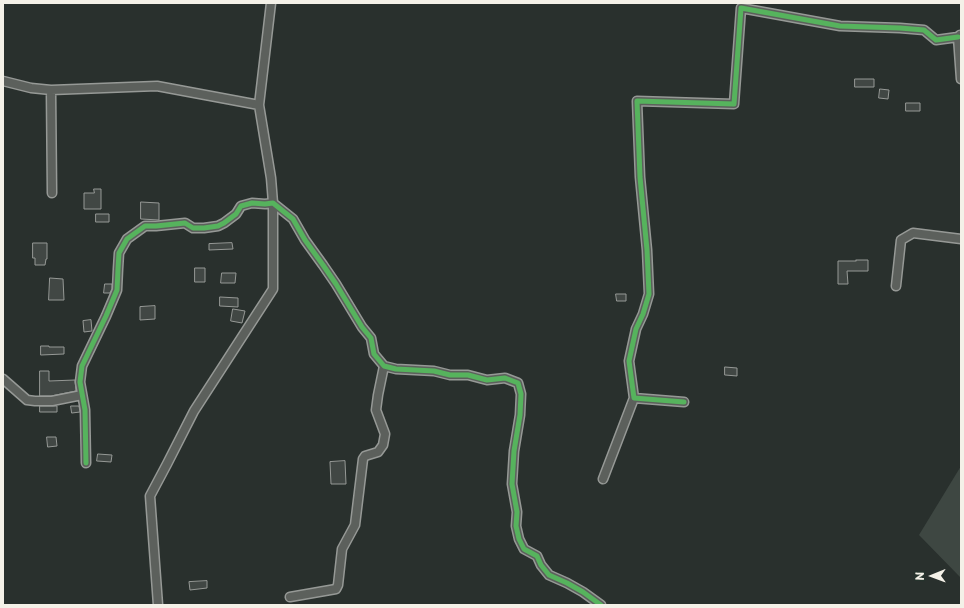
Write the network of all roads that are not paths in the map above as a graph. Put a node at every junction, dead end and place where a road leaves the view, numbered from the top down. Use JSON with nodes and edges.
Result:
{"nodes":[{"id":1,"x":271,"y":3,"type":"edge"},
{"id":2,"x":959,"y":36,"type":"edge"},
{"id":3,"x":961,"y":79,"type":"edge"},
{"id":4,"x":3,"y":81,"type":"edge"},
{"id":5,"x":51,"y":90,"type":"junction"},
{"id":6,"x":259,"y":105,"type":"junction"},
{"id":7,"x":52,"y":192,"type":"dead end"},
{"id":8,"x":273,"y":203,"type":"junction"},
{"id":9,"x":961,"y":239,"type":"edge"},
{"id":10,"x":896,"y":286,"type":"dead end"},
{"id":11,"x":384,"y":366,"type":"junction"},
{"id":12,"x":3,"y":379,"type":"edge"},
{"id":13,"x":82,"y":395,"type":"junction"},
{"id":14,"x":634,"y":398,"type":"junction"},
{"id":15,"x":684,"y":402,"type":"dead end"},
{"id":16,"x":86,"y":463,"type":"dead end"},
{"id":17,"x":603,"y":479,"type":"dead end"},
{"id":18,"x":290,"y":597,"type":"dead end"},
{"id":19,"x":158,"y":605,"type":"edge"},
{"id":20,"x":601,"y":605,"type":"edge"}],
"edges":[{"from":1,"to":6,"type":"street"},
{"from":2,"to":3,"type":"street"},
{"from":2,"to":14,"type":"street"},
{"from":4,"to":5,"type":"street"},
{"from":5,"to":6,"type":"street"},
{"from":5,"to":7,"type":"street"},
{"from":6,"to":8,"type":"street"},
{"from":8,"to":11,"type":"street"},
{"from":8,"to":13,"type":"street"},
{"from":8,"to":19,"type":"street"},
{"from":9,"to":10,"type":"street"},
{"from":11,"to":18,"type":"street"},
{"from":11,"to":20,"type":"street"},
{"from":12,"to":13,"type":"street"},
{"from":13,"to":16,"type":"street"},
{"from":14,"to":15,"type":"street"},
{"from":14,"to":17,"type":"street"}]}
